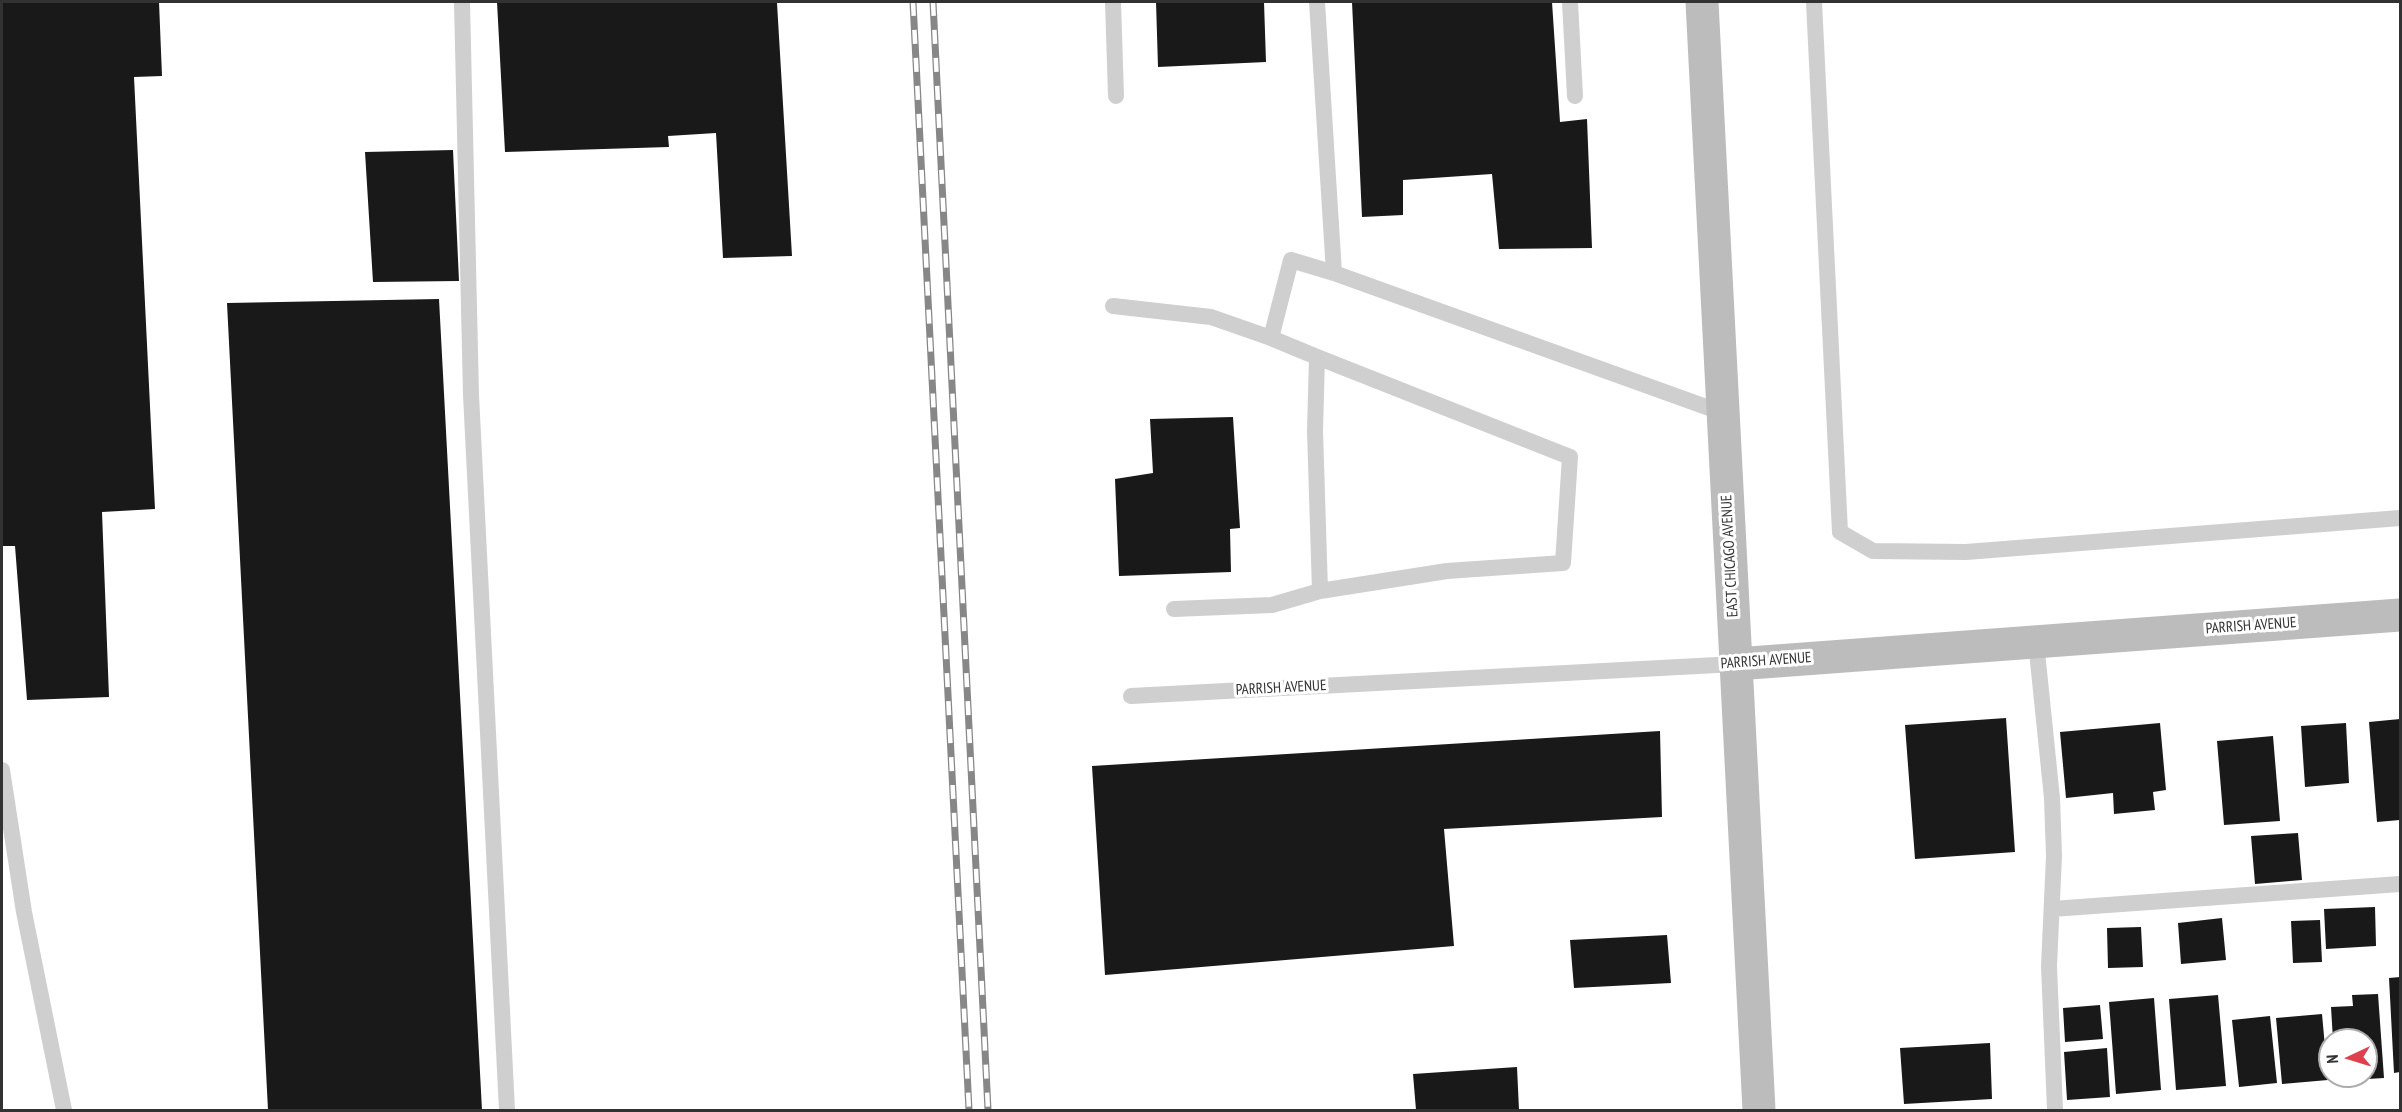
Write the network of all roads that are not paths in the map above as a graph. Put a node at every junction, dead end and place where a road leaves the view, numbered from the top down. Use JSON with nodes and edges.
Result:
{"nodes":[{"id":1,"x":462,"y":2,"type":"edge"},
{"id":2,"x":1113,"y":2,"type":"edge"},
{"id":3,"x":1317,"y":2,"type":"edge"},
{"id":4,"x":1570,"y":2,"type":"edge"},
{"id":5,"x":1702,"y":2,"type":"edge"},
{"id":6,"x":1814,"y":2,"type":"edge"},
{"id":7,"x":1116,"y":96,"type":"dead end"},
{"id":8,"x":1575,"y":96,"type":"dead end"},
{"id":9,"x":1334,"y":273,"type":"junction"},
{"id":10,"x":1113,"y":306,"type":"dead end"},
{"id":11,"x":1271,"y":338,"type":"junction"},
{"id":12,"x":1317,"y":357,"type":"junction"},
{"id":13,"x":1723,"y":414,"type":"junction"},
{"id":14,"x":2400,"y":518,"type":"edge"},
{"id":15,"x":1320,"y":591,"type":"junction"},
{"id":16,"x":1174,"y":609,"type":"dead end"},
{"id":17,"x":2400,"y":615,"type":"edge"},
{"id":18,"x":2036,"y":642,"type":"junction"},
{"id":19,"x":1736,"y":664,"type":"junction"},
{"id":20,"x":1131,"y":696,"type":"dead end"},
{"id":21,"x":2,"y":770,"type":"edge"},
{"id":22,"x":2400,"y":884,"type":"edge"},
{"id":23,"x":2052,"y":909,"type":"junction"},
{"id":24,"x":64,"y":1110,"type":"edge"},
{"id":25,"x":507,"y":1110,"type":"edge"},
{"id":26,"x":1758,"y":1110,"type":"edge"},
{"id":27,"x":2055,"y":1110,"type":"edge"}],
"edges":[{"from":1,"to":25,"type":"lane"},
{"from":2,"to":7,"type":"lane"},
{"from":3,"to":9,"type":"lane"},
{"from":4,"to":8,"type":"lane"},
{"from":5,"to":13,"type":"main road","name":"EAST CHICAGO AVENUE"},
{"from":6,"to":14,"type":"lane"},
{"from":9,"to":11,"type":"lane"},
{"from":9,"to":13,"type":"lane"},
{"from":10,"to":11,"type":"lane"},
{"from":11,"to":12,"type":"lane"},
{"from":12,"to":15,"type":"lane"},
{"from":12,"to":15,"type":"lane"},
{"from":13,"to":19,"type":"main road","name":"EAST CHICAGO AVENUE"},
{"from":15,"to":16,"type":"lane"},
{"from":17,"to":18,"type":"main road","name":"PARRISH AVENUE"},
{"from":18,"to":19,"type":"main road","name":"PARRISH AVENUE"},
{"from":18,"to":23,"type":"lane"},
{"from":19,"to":20,"type":"lane","name":"PARRISH AVENUE"},
{"from":19,"to":26,"type":"main road","name":"EAST CHICAGO AVENUE"},
{"from":21,"to":24,"type":"lane"},
{"from":22,"to":23,"type":"lane"},
{"from":23,"to":27,"type":"lane"}]}
